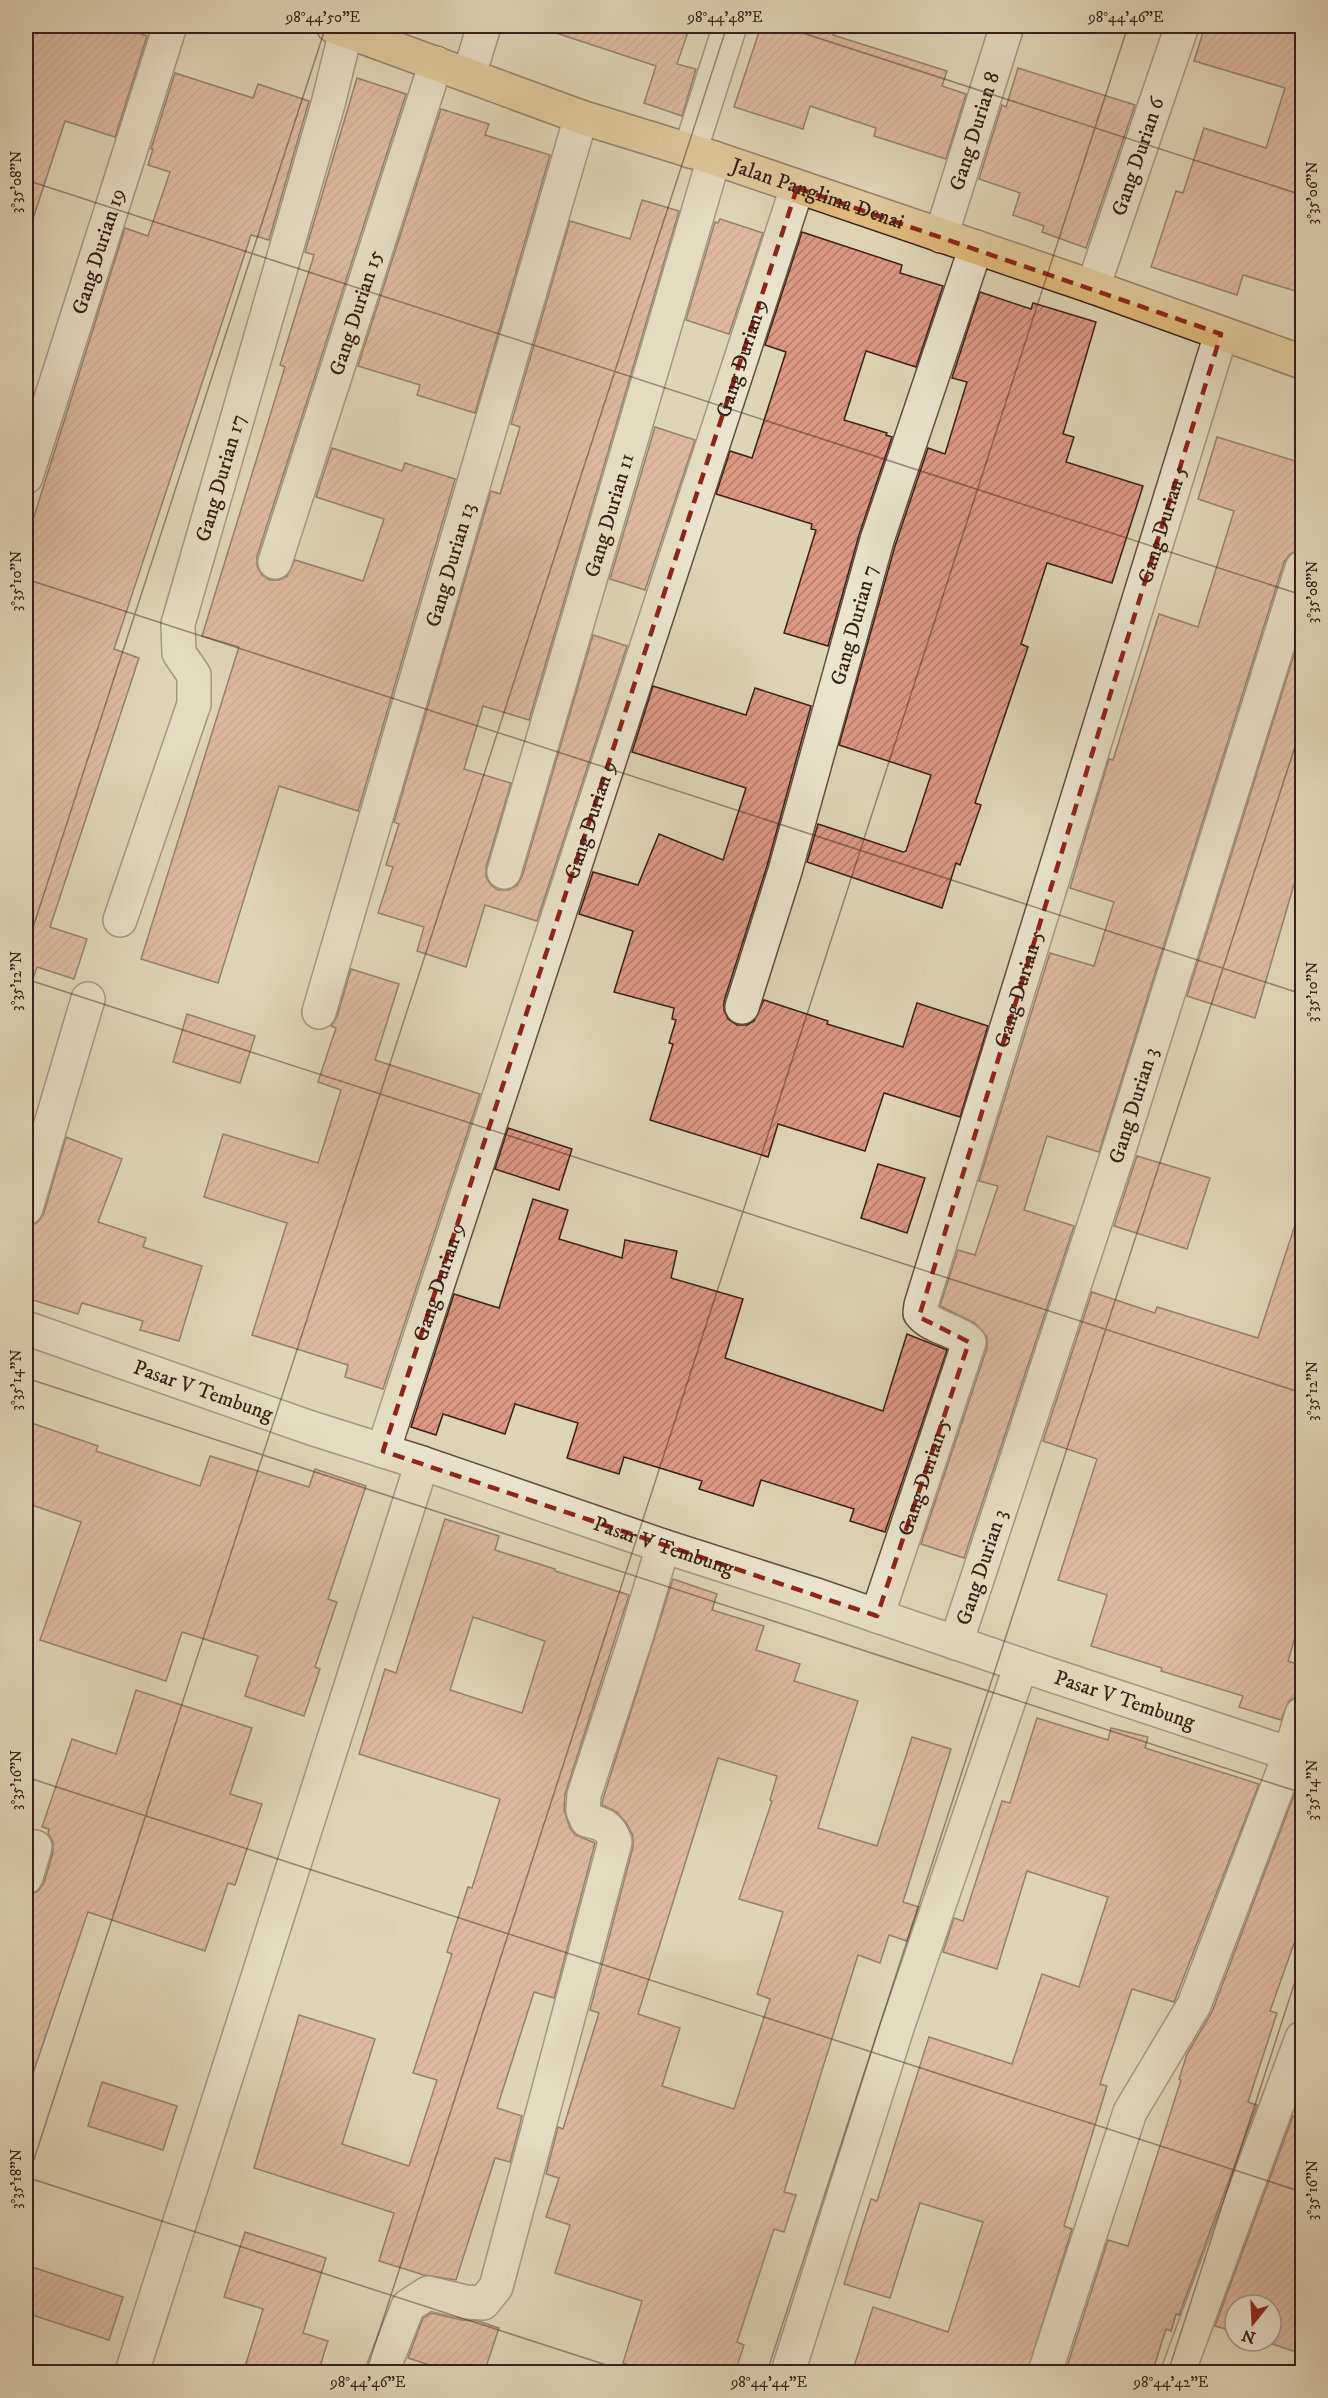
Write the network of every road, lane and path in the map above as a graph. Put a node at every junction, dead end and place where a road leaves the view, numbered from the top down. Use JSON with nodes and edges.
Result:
{"nodes":[{"id":1,"x":170,"y":26,"type":"edge"},
{"id":2,"x":484,"y":26,"type":"edge"},
{"id":3,"x":730,"y":26,"type":"edge"},
{"id":4,"x":1007,"y":26,"type":"edge"},
{"id":5,"x":1182,"y":26,"type":"edge"},
{"id":6,"x":340,"y":28,"type":"edge"},
{"id":7,"x":436,"y":63,"type":"junction"},
{"id":8,"x":469,"y":75,"type":"junction"},
{"id":9,"x":581,"y":117,"type":"junction"},
{"id":10,"x":702,"y":154,"type":"junction"},
{"id":11,"x":797,"y":188,"type":"junction"},
{"id":12,"x":941,"y":236,"type":"junction"},
{"id":13,"x":976,"y":247,"type":"junction"},
{"id":14,"x":1093,"y":287,"type":"junction"},
{"id":15,"x":1221,"y":334,"type":"junction"},
{"id":16,"x":1302,"y":362,"type":"edge"},
{"id":17,"x":26,"y":477,"type":"edge"},
{"id":18,"x":275,"y":562,"type":"dead end"},
{"id":19,"x":1302,"y":568,"type":"edge"},
{"id":20,"x":504,"y":872,"type":"dead end"},
{"id":21,"x":120,"y":920,"type":"dead end"},
{"id":22,"x":88,"y":999,"type":"dead end"},
{"id":23,"x":742,"y":1007,"type":"dead end"},
{"id":24,"x":319,"y":1012,"type":"dead end"},
{"id":25,"x":26,"y":1208,"type":"edge"},
{"id":26,"x":26,"y":1328,"type":"edge"},
{"id":27,"x":383,"y":1451,"type":"junction"},
{"id":28,"x":422,"y":1463,"type":"junction"},
{"id":29,"x":663,"y":1546,"type":"junction"},
{"id":30,"x":877,"y":1616,"type":"junction"},
{"id":31,"x":956,"y":1643,"type":"junction"},
{"id":32,"x":1021,"y":1665,"type":"junction"},
{"id":33,"x":1302,"y":1713,"type":"edge"},
{"id":34,"x":1296,"y":1756,"type":"edge"},
{"id":35,"x":1302,"y":2038,"type":"edge"},
{"id":36,"x":132,"y":2373,"type":"edge"},
{"id":37,"x":382,"y":2373,"type":"edge"},
{"id":38,"x":788,"y":2373,"type":"edge"},
{"id":39,"x":1045,"y":2373,"type":"edge"},
{"id":40,"x":1178,"y":2373,"type":"edge"}],
"edges":[{"from":1,"to":17,"type":"street","name":"Gang Durian 19"},
{"from":2,"to":8,"type":"street"},
{"from":3,"to":10,"type":"street","name":"Gang Durian 11"},
{"from":4,"to":12,"type":"street","name":"Gang Durian 8"},
{"from":5,"to":14,"type":"street","name":"Gang Durian 6"},
{"from":6,"to":7,"type":"main road","name":"Jalan Panglima Denai"},
{"from":6,"to":21,"type":"street","name":"Gang Durian 17"},
{"from":7,"to":8,"type":"main road","name":"Jalan Panglima Denai"},
{"from":7,"to":18,"type":"street","name":"Gang Durian 15"},
{"from":8,"to":9,"type":"main road","name":"Jalan Panglima Denai"},
{"from":9,"to":10,"type":"main road","name":"Jalan Panglima Denai"},
{"from":9,"to":24,"type":"street","name":"Gang Durian 13"},
{"from":10,"to":11,"type":"main road","name":"Jalan Panglima Denai"},
{"from":10,"to":20,"type":"street","name":"Gang Durian 11"},
{"from":11,"to":12,"type":"main road","name":"Jalan Panglima Denai"},
{"from":11,"to":27,"type":"street","name":"Gang Durian 9"},
{"from":12,"to":13,"type":"main road","name":"Jalan Panglima Denai"},
{"from":13,"to":14,"type":"main road","name":"Jalan Panglima Denai"},
{"from":13,"to":23,"type":"street","name":"Gang Durian 7"},
{"from":14,"to":15,"type":"main road","name":"Jalan Panglima Denai"},
{"from":15,"to":16,"type":"main road","name":"Jalan Panglima Denai"},
{"from":15,"to":30,"type":"street","name":"Gang Durian 5"},
{"from":19,"to":31,"type":"street","name":"Gang Durian 3"},
{"from":22,"to":25,"type":"street"},
{"from":26,"to":27,"type":"street","name":"Pasar V Tembung"},
{"from":27,"to":28,"type":"street","name":"Pasar V Tembung"},
{"from":28,"to":29,"type":"street","name":"Pasar V Tembung"},
{"from":28,"to":36,"type":"street"},
{"from":29,"to":30,"type":"street","name":"Pasar V Tembung"},
{"from":29,"to":37,"type":"street"},
{"from":30,"to":31,"type":"street","name":"Pasar V Tembung"},
{"from":31,"to":32,"type":"street","name":"Pasar V Tembung"},
{"from":32,"to":34,"type":"street","name":"Pasar V Tembung"},
{"from":32,"to":38,"type":"street"},
{"from":33,"to":34,"type":"street"},
{"from":34,"to":39,"type":"street"},
{"from":35,"to":40,"type":"street"}]}
